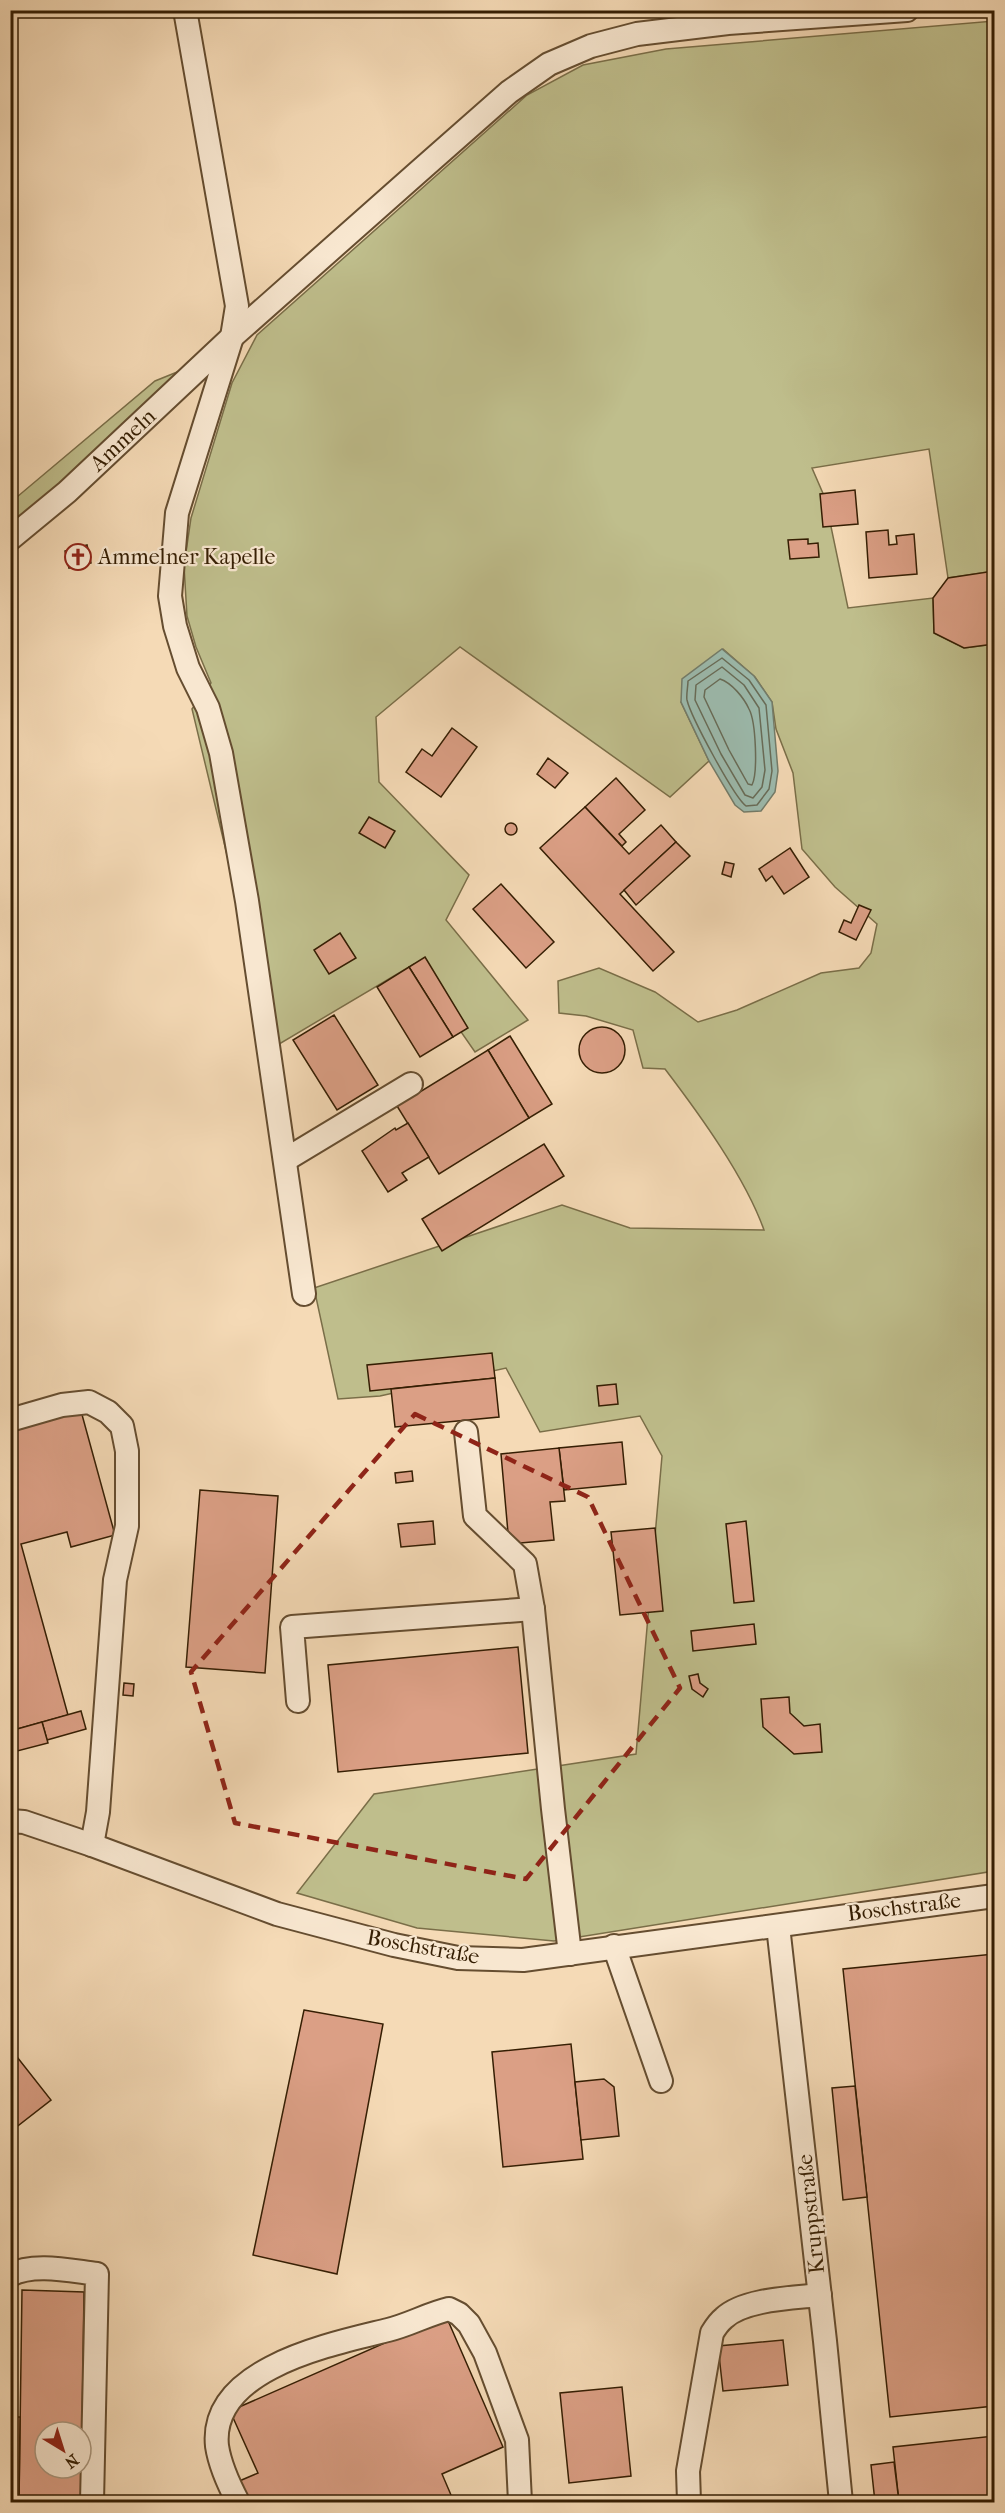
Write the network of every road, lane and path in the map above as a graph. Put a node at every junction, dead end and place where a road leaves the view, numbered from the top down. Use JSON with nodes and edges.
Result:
{"nodes":[{"id":1,"x":185,"y":10,"type":"edge"},
{"id":2,"x":907,"y":10,"type":"edge"},
{"id":3,"x":232,"y":337,"type":"junction"},
{"id":4,"x":10,"y":539,"type":"edge"},
{"id":5,"x":411,"y":1084,"type":"dead end"},
{"id":6,"x":285,"y":1160,"type":"junction"},
{"id":7,"x":304,"y":1294,"type":"dead end"},
{"id":8,"x":10,"y":1420,"type":"edge"},
{"id":9,"x":466,"y":1432,"type":"dead end"},
{"id":10,"x":533,"y":1609,"type":"junction"},
{"id":11,"x":298,"y":1701,"type":"dead end"},
{"id":12,"x":10,"y":1821,"type":"edge"},
{"id":13,"x":93,"y":1845,"type":"junction"},
{"id":14,"x":994,"y":1896,"type":"edge"},
{"id":15,"x":778,"y":1926,"type":"junction"},
{"id":16,"x":614,"y":1946,"type":"junction"},
{"id":17,"x":570,"y":1954,"type":"junction"},
{"id":18,"x":661,"y":2081,"type":"dead end"},
{"id":19,"x":10,"y":2276,"type":"edge"},
{"id":20,"x":820,"y":2295,"type":"junction"},
{"id":21,"x":92,"y":2502,"type":"edge"},
{"id":22,"x":237,"y":2502,"type":"edge"},
{"id":23,"x":520,"y":2502,"type":"edge"},
{"id":24,"x":689,"y":2502,"type":"edge"},
{"id":25,"x":836,"y":2502,"type":"edge"}],
"edges":[{"from":1,"to":3,"type":"street"},
{"from":2,"to":3,"type":"street","name":"Ammeln"},
{"from":3,"to":4,"type":"street","name":"Ammeln"},
{"from":3,"to":6,"type":"street"},
{"from":5,"to":6,"type":"street"},
{"from":6,"to":7,"type":"street"},
{"from":8,"to":13,"type":"street"},
{"from":9,"to":10,"type":"street"},
{"from":10,"to":11,"type":"street"},
{"from":10,"to":17,"type":"street"},
{"from":12,"to":13,"type":"street","name":"Boschstraße"},
{"from":13,"to":17,"type":"street","name":"Boschstraße"},
{"from":14,"to":15,"type":"street","name":"Boschstraße"},
{"from":15,"to":16,"type":"street","name":"Boschstraße"},
{"from":15,"to":20,"type":"street","name":"Kruppstraße"},
{"from":16,"to":17,"type":"street","name":"Boschstraße"},
{"from":16,"to":18,"type":"street"},
{"from":19,"to":21,"type":"street"},
{"from":20,"to":24,"type":"street"},
{"from":20,"to":25,"type":"street","name":"Kruppstraße"},
{"from":22,"to":23,"type":"street"}]}
